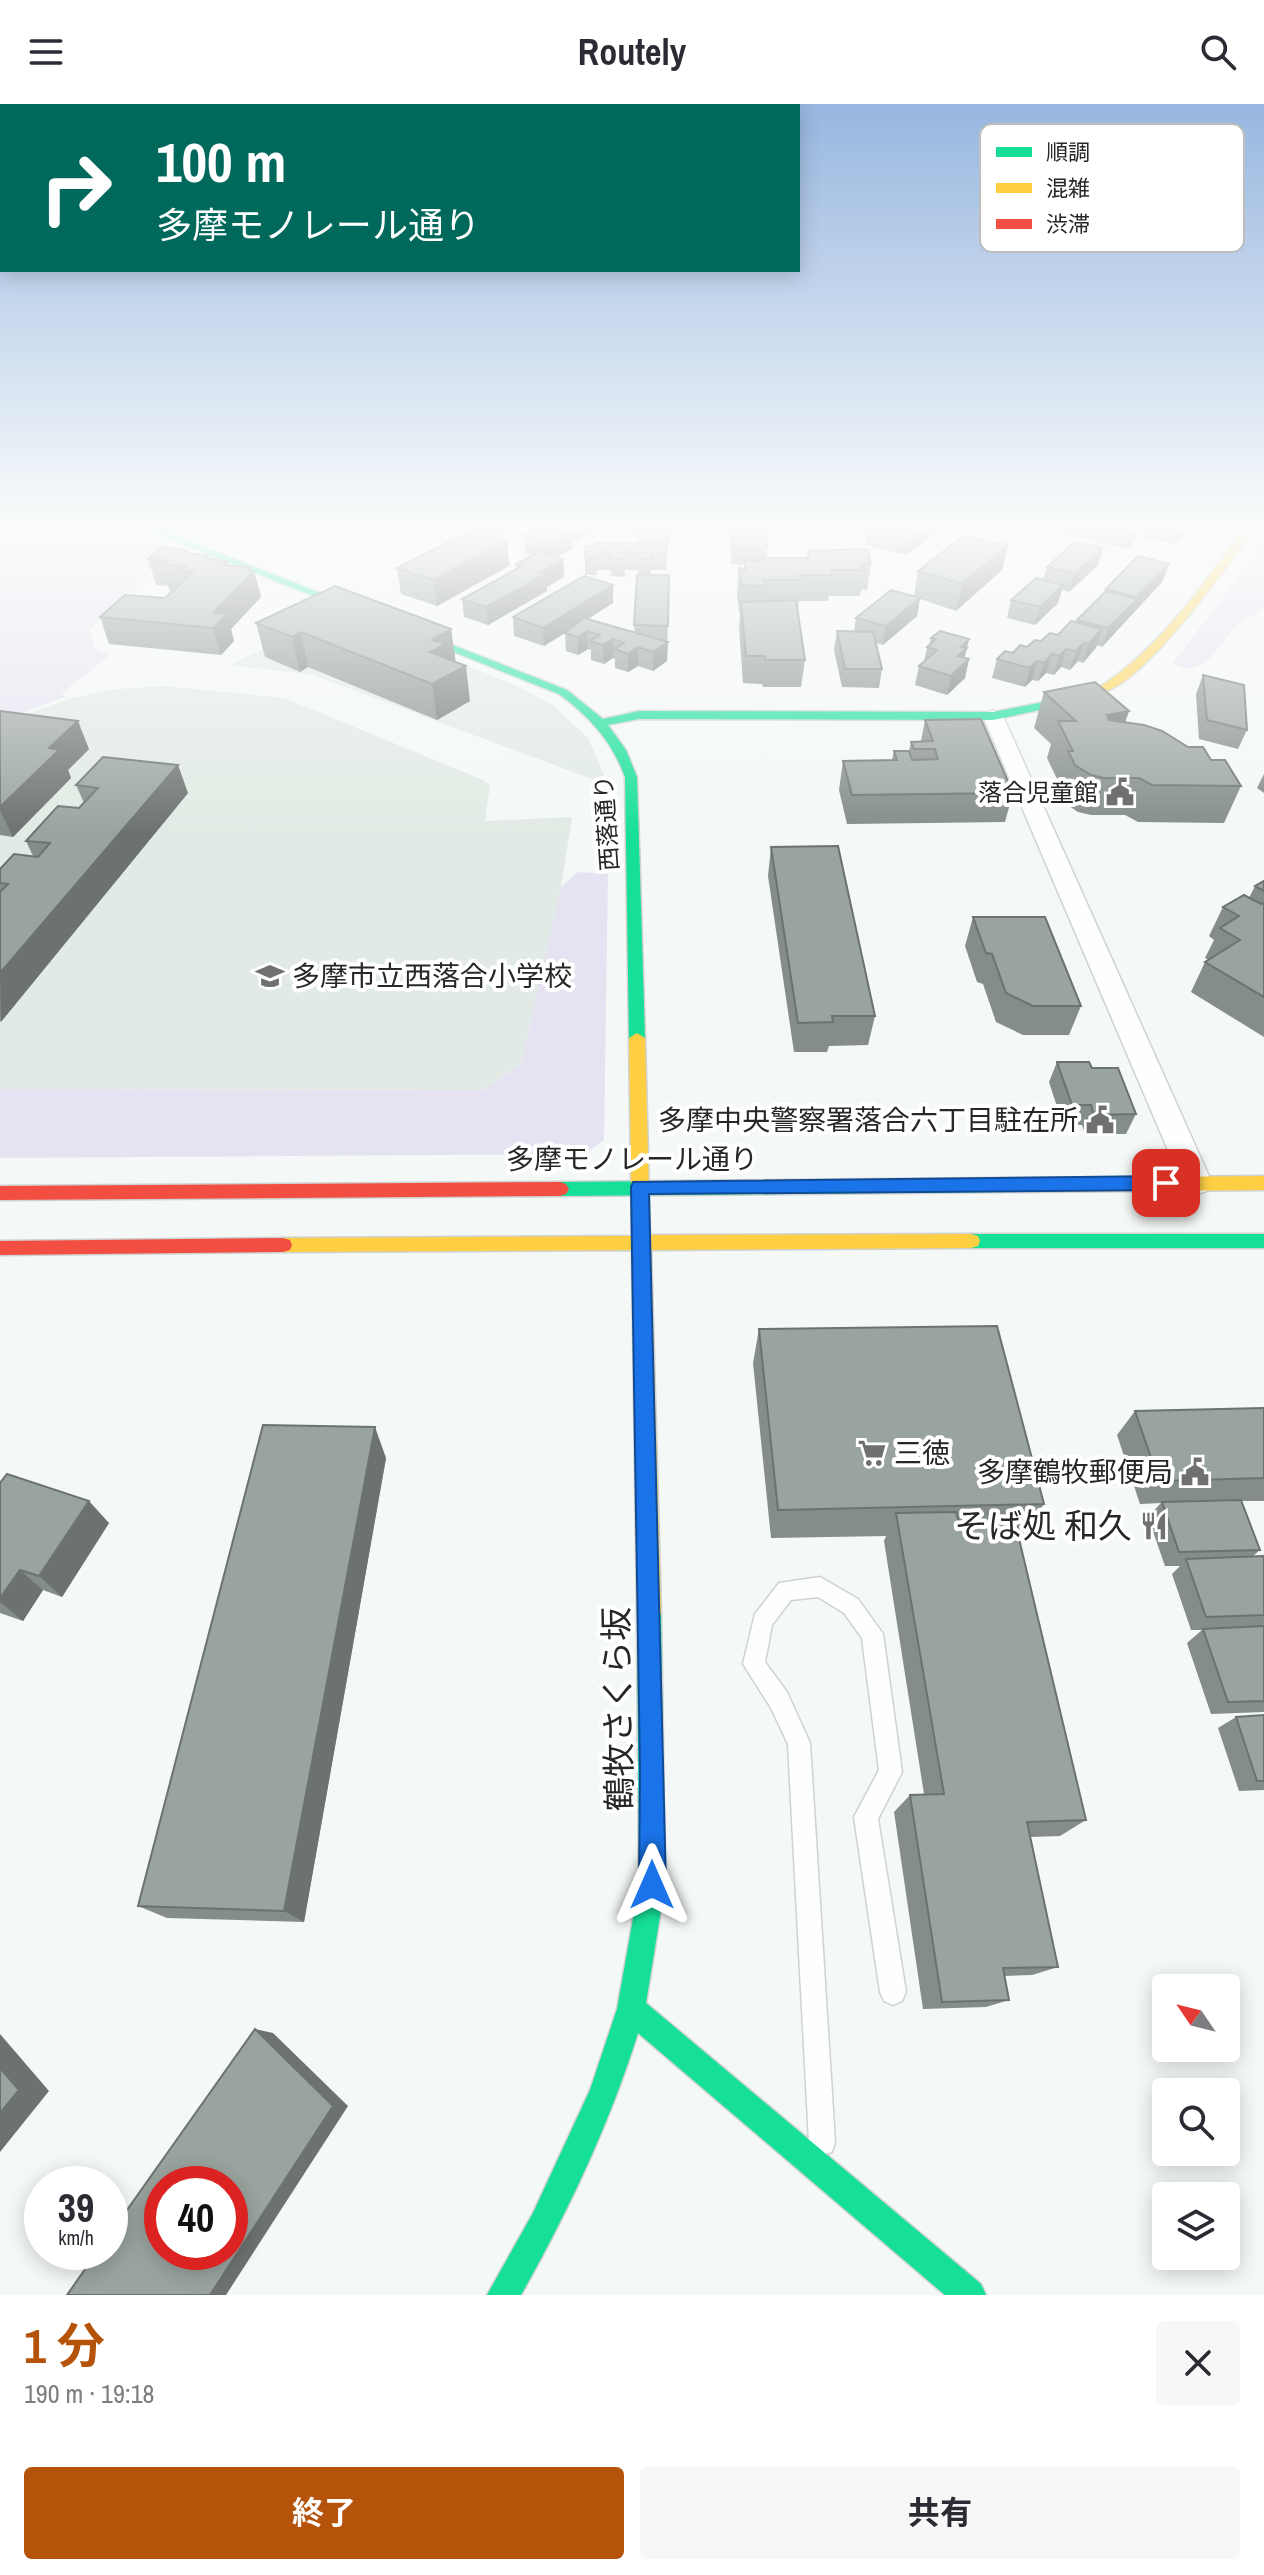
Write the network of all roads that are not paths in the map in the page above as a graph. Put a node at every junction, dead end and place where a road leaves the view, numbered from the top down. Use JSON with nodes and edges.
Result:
{"nodes":[{"id":1,"x":407,"y":629,"type":"edge"},
{"id":2,"x":1169,"y":629,"type":"edge"},
{"id":3,"x":993,"y":716,"type":"junction"},
{"id":4,"x":605,"y":722,"type":"junction"},
{"id":5,"x":1197,"y":1183,"type":"junction"},
{"id":6,"x":1264,"y":1183,"type":"edge"},
{"id":7,"x":640,"y":1187,"type":"junction"},
{"id":8,"x":0,"y":1193,"type":"edge"},
{"id":9,"x":1264,"y":1241,"type":"edge"},
{"id":10,"x":641,"y":1242,"type":"junction"},
{"id":11,"x":0,"y":1248,"type":"edge"},
{"id":12,"x":893,"y":1992,"type":"dead end"},
{"id":13,"x":631,"y":2009,"type":"junction"},
{"id":14,"x":824,"y":2172,"type":"junction"},
{"id":15,"x":503,"y":2295,"type":"edge"},
{"id":16,"x":970,"y":2295,"type":"edge"}],
"edges":[{"from":1,"to":4,"type":"street","name":"西落通り"},
{"from":2,"to":3,"type":"street"},
{"from":3,"to":4,"type":"street"},
{"from":3,"to":5,"type":"street"},
{"from":4,"to":7,"type":"street","name":"西落通り"},
{"from":5,"to":6,"type":"street","name":"多摩モノレール通り"},
{"from":5,"to":7,"type":"street","name":"多摩モノレール通り"},
{"from":7,"to":8,"type":"street","name":"多摩モノレール通り"},
{"from":7,"to":10,"type":"street","name":"鶴牧さくら坂"},
{"from":9,"to":10,"type":"street"},
{"from":10,"to":11,"type":"street"},
{"from":10,"to":13,"type":"street","name":"鶴牧さくら坂"},
{"from":12,"to":14,"type":"lane"},
{"from":13,"to":14,"type":"street"},
{"from":13,"to":15,"type":"street","name":"鶴牧さくら坂"},
{"from":14,"to":16,"type":"street"}]}
